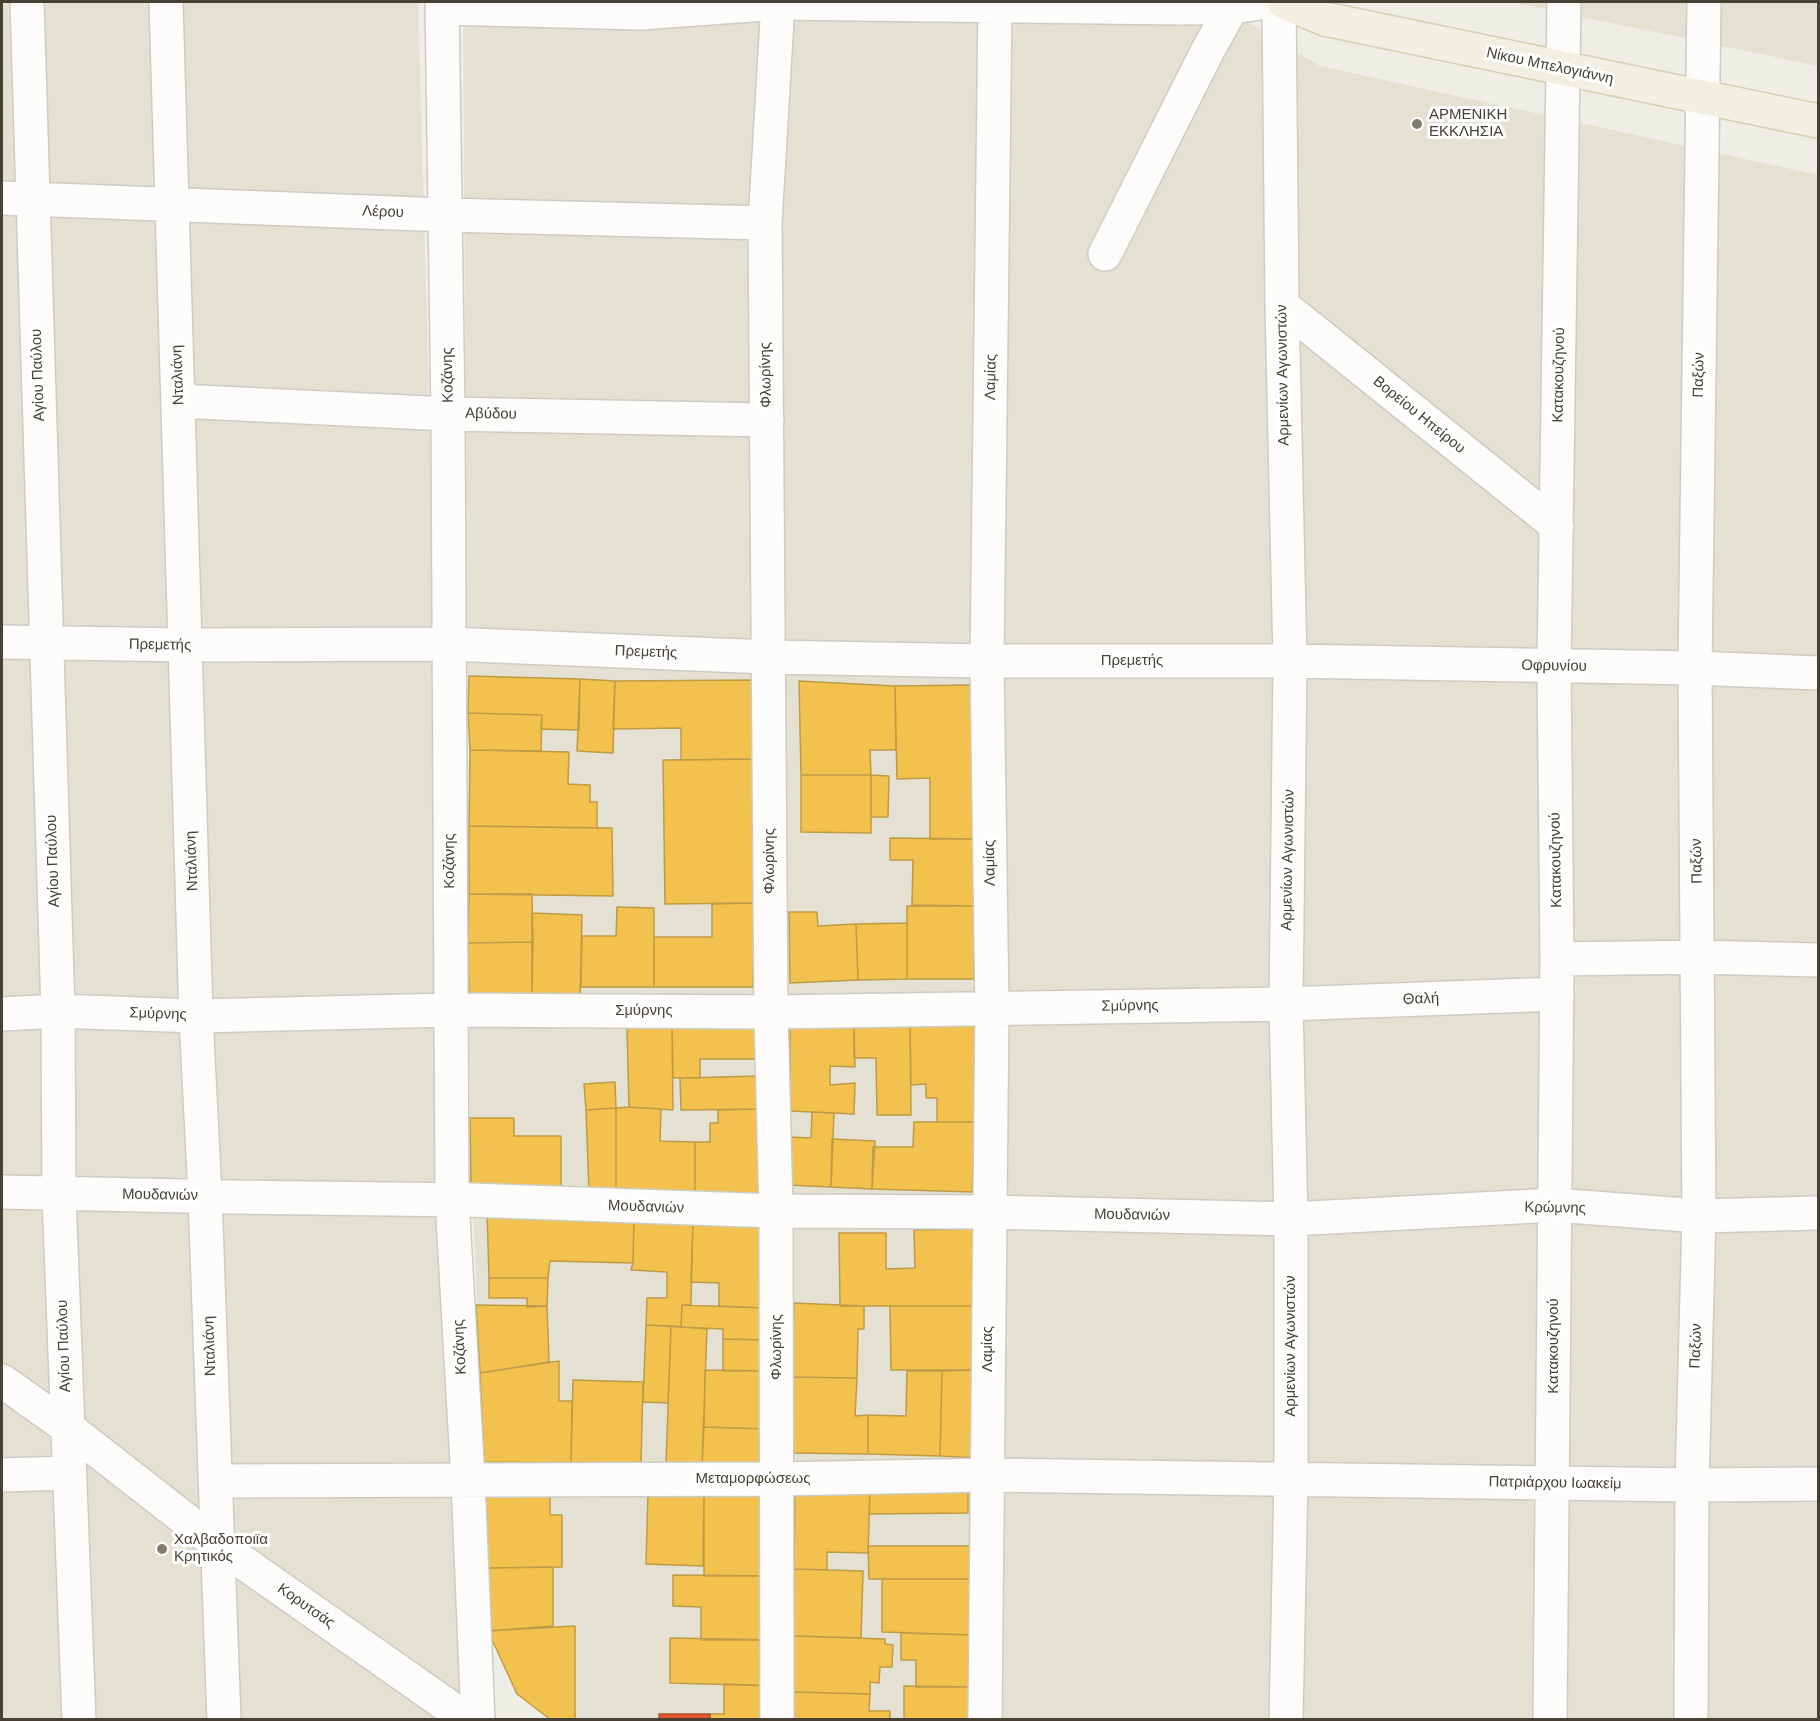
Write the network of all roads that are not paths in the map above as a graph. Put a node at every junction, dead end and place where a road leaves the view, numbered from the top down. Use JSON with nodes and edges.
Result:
{"nodes":[{"id":1,"x":27,"y":2,"type":"edge"},
{"id":2,"x":166,"y":2,"type":"edge"},
{"id":3,"x":1267,"y":2,"type":"edge"},
{"id":4,"x":1279,"y":2,"type":"edge"},
{"id":5,"x":1284,"y":2,"type":"edge"},
{"id":6,"x":1564,"y":2,"type":"edge"},
{"id":7,"x":1704,"y":2,"type":"edge"},
{"id":8,"x":778,"y":3,"type":"edge"},
{"id":9,"x":442,"y":5,"type":"edge"},
{"id":10,"x":995,"y":6,"type":"junction"},
{"id":11,"x":642,"y":7,"type":"edge"},
{"id":12,"x":1232,"y":7,"type":"junction"},
{"id":13,"x":1325,"y":10,"type":"edge"},
{"id":14,"x":1563,"y":69,"type":"junction"},
{"id":15,"x":1702,"y":97,"type":"junction"},
{"id":16,"x":1818,"y":120,"type":"edge"},
{"id":17,"x":17,"y":198,"type":"edge"},
{"id":18,"x":172,"y":204,"type":"junction"},
{"id":19,"x":446,"y":215,"type":"junction"},
{"id":20,"x":765,"y":224,"type":"junction"},
{"id":21,"x":1105,"y":254,"type":"dead end"},
{"id":22,"x":1282,"y":305,"type":"junction"},
{"id":23,"x":179,"y":401,"type":"junction"},
{"id":24,"x":448,"y":414,"type":"junction"},
{"id":25,"x":766,"y":420,"type":"junction"},
{"id":26,"x":1557,"y":526,"type":"junction"},
{"id":27,"x":2,"y":642,"type":"edge"},
{"id":28,"x":47,"y":642,"type":"junction"},
{"id":29,"x":448,"y":644,"type":"junction"},
{"id":30,"x":187,"y":645,"type":"junction"},
{"id":31,"x":769,"y":657,"type":"junction"},
{"id":32,"x":987,"y":661,"type":"junction"},
{"id":33,"x":1290,"y":661,"type":"junction"},
{"id":34,"x":1554,"y":666,"type":"junction"},
{"id":35,"x":1695,"y":669,"type":"junction"},
{"id":36,"x":1818,"y":673,"type":"edge"},
{"id":37,"x":1699,"y":957,"type":"junction"},
{"id":38,"x":1557,"y":959,"type":"junction"},
{"id":39,"x":1818,"y":960,"type":"edge"},
{"id":40,"x":1557,"y":994,"type":"junction"},
{"id":41,"x":1286,"y":1004,"type":"junction"},
{"id":42,"x":992,"y":1008,"type":"junction"},
{"id":43,"x":451,"y":1010,"type":"junction"},
{"id":44,"x":58,"y":1011,"type":"junction"},
{"id":45,"x":771,"y":1012,"type":"junction"},
{"id":46,"x":2,"y":1014,"type":"edge"},
{"id":47,"x":196,"y":1016,"type":"junction"},
{"id":48,"x":2,"y":1192,"type":"edge"},
{"id":49,"x":59,"y":1194,"type":"junction"},
{"id":50,"x":205,"y":1196,"type":"junction"},
{"id":51,"x":452,"y":1200,"type":"junction"},
{"id":52,"x":1555,"y":1205,"type":"junction"},
{"id":53,"x":776,"y":1211,"type":"junction"},
{"id":54,"x":988,"y":1212,"type":"junction"},
{"id":55,"x":1818,"y":1213,"type":"edge"},
{"id":56,"x":1699,"y":1216,"type":"junction"},
{"id":57,"x":1291,"y":1219,"type":"junction"},
{"id":58,"x":2,"y":1381,"type":"edge"},
{"id":59,"x":67,"y":1427,"type":"junction"},
{"id":60,"x":69,"y":1473,"type":"junction"},
{"id":61,"x":2,"y":1475,"type":"edge"},
{"id":62,"x":988,"y":1475,"type":"junction"},
{"id":63,"x":1291,"y":1478,"type":"junction"},
{"id":64,"x":777,"y":1479,"type":"junction"},
{"id":65,"x":468,"y":1480,"type":"junction"},
{"id":66,"x":215,"y":1481,"type":"junction"},
{"id":67,"x":1553,"y":1483,"type":"junction"},
{"id":68,"x":1818,"y":1484,"type":"edge"},
{"id":69,"x":1692,"y":1485,"type":"junction"},
{"id":70,"x":217,"y":1544,"type":"junction"},
{"id":71,"x":79,"y":1719,"type":"edge"},
{"id":72,"x":224,"y":1719,"type":"edge"},
{"id":73,"x":468,"y":1719,"type":"edge"},
{"id":74,"x":478,"y":1719,"type":"edge"},
{"id":75,"x":777,"y":1719,"type":"edge"},
{"id":76,"x":985,"y":1719,"type":"edge"},
{"id":77,"x":1286,"y":1719,"type":"edge"},
{"id":78,"x":1550,"y":1719,"type":"edge"},
{"id":79,"x":1690,"y":1719,"type":"edge"}],
"edges":[{"from":1,"to":17,"type":"street","name":"Αγίου Παύλου"},
{"from":2,"to":18,"type":"street","name":"Νταλιάνη"},
{"from":3,"to":12,"type":"street"},
{"from":4,"to":22,"type":"street","name":"Αρμενίων Αγωνιστών"},
{"from":5,"to":13,"type":"main road","name":"Νίκου Μπελογιάννη"},
{"from":6,"to":14,"type":"street","name":"Κατακουζηνού"},
{"from":7,"to":15,"type":"street","name":"Παξών"},
{"from":8,"to":10,"type":"street"},
{"from":8,"to":11,"type":"street"},
{"from":8,"to":20,"type":"street","name":"Φλωρίνης"},
{"from":9,"to":11,"type":"street"},
{"from":9,"to":19,"type":"street","name":"Κοζάνης"},
{"from":10,"to":12,"type":"street"},
{"from":10,"to":32,"type":"street","name":"Λαμίας"},
{"from":12,"to":21,"type":"street"},
{"from":13,"to":14,"type":"main road","name":"Νίκου Μπελογιάννη"},
{"from":14,"to":15,"type":"main road","name":"Νίκου Μπελογιάννη"},
{"from":14,"to":26,"type":"street","name":"Κατακουζηνού"},
{"from":15,"to":16,"type":"main road","name":"Νίκου Μπελογιάννη"},
{"from":15,"to":35,"type":"street","name":"Παξών"},
{"from":17,"to":18,"type":"street","name":"Λέρου"},
{"from":17,"to":28,"type":"street","name":"Αγίου Παύλου"},
{"from":18,"to":19,"type":"street","name":"Λέρου"},
{"from":18,"to":23,"type":"street","name":"Νταλιάνη"},
{"from":19,"to":20,"type":"street","name":"Λέρου"},
{"from":19,"to":24,"type":"street","name":"Κοζάνης"},
{"from":20,"to":25,"type":"street","name":"Φλωρίνης"},
{"from":22,"to":26,"type":"street","name":"Βορείου Ηπείρου"},
{"from":22,"to":33,"type":"street","name":"Αρμενίων Αγωνιστών"},
{"from":23,"to":24,"type":"street","name":"Αβύδου"},
{"from":23,"to":30,"type":"street","name":"Νταλιάνη"},
{"from":24,"to":25,"type":"street","name":"Αβύδου"},
{"from":24,"to":29,"type":"street","name":"Κοζάνης"},
{"from":25,"to":31,"type":"street","name":"Φλωρίνης"},
{"from":26,"to":34,"type":"street","name":"Κατακουζηνού"},
{"from":27,"to":28,"type":"street","name":"Πρεμετής"},
{"from":28,"to":30,"type":"street","name":"Πρεμετής"},
{"from":28,"to":44,"type":"street","name":"Αγίου Παύλου"},
{"from":29,"to":30,"type":"street","name":"Πρεμετής"},
{"from":29,"to":31,"type":"street","name":"Πρεμετής"},
{"from":29,"to":43,"type":"street","name":"Κοζάνης"},
{"from":30,"to":47,"type":"street","name":"Νταλιάνη"},
{"from":31,"to":32,"type":"street","name":"Πρεμετής"},
{"from":31,"to":45,"type":"street","name":"Φλωρίνης"},
{"from":32,"to":33,"type":"street","name":"Πρεμετής"},
{"from":32,"to":42,"type":"street","name":"Λαμίας"},
{"from":33,"to":34,"type":"street","name":"Οφρυνίου"},
{"from":33,"to":41,"type":"street","name":"Αρμενίων Αγωνιστών"},
{"from":34,"to":35,"type":"street","name":"Οφρυνίου"},
{"from":34,"to":38,"type":"street","name":"Κατακουζηνού"},
{"from":35,"to":36,"type":"street","name":"Οφρυνίου"},
{"from":35,"to":37,"type":"street","name":"Παξών"},
{"from":37,"to":38,"type":"street"},
{"from":37,"to":39,"type":"street"},
{"from":37,"to":56,"type":"street","name":"Παξών"},
{"from":38,"to":40,"type":"street","name":"Κατακουζηνού"},
{"from":40,"to":41,"type":"street","name":"Θαλή"},
{"from":40,"to":52,"type":"street","name":"Κατακουζηνού"},
{"from":41,"to":42,"type":"street","name":"Σμύρνης"},
{"from":41,"to":57,"type":"street","name":"Αρμενίων Αγωνιστών"},
{"from":42,"to":45,"type":"street","name":"Σμύρνης"},
{"from":42,"to":54,"type":"street","name":"Λαμίας"},
{"from":43,"to":45,"type":"street","name":"Σμύρνης"},
{"from":43,"to":47,"type":"street","name":"Σμύρνης"},
{"from":43,"to":51,"type":"street","name":"Κοζάνης"},
{"from":44,"to":46,"type":"street","name":"Σμύρνης"},
{"from":44,"to":47,"type":"street","name":"Σμύρνης"},
{"from":44,"to":49,"type":"street","name":"Αγίου Παύλου"},
{"from":45,"to":53,"type":"street","name":"Φλωρίνης"},
{"from":47,"to":50,"type":"street","name":"Νταλιάνη"},
{"from":48,"to":49,"type":"street","name":"Μουδανιών"},
{"from":49,"to":50,"type":"street","name":"Μουδανιών"},
{"from":49,"to":59,"type":"street","name":"Αγίου Παύλου"},
{"from":50,"to":51,"type":"street","name":"Μουδανιών"},
{"from":50,"to":66,"type":"street","name":"Νταλιάνη"},
{"from":51,"to":53,"type":"street","name":"Μουδανιών"},
{"from":51,"to":65,"type":"street","name":"Κοζάνης"},
{"from":52,"to":56,"type":"street","name":"Κρώμνης"},
{"from":52,"to":57,"type":"street","name":"Κρώμνης"},
{"from":52,"to":67,"type":"street","name":"Κατακουζηνού"},
{"from":53,"to":54,"type":"street","name":"Μουδανιών"},
{"from":53,"to":64,"type":"street","name":"Φλωρίνης"},
{"from":54,"to":57,"type":"street","name":"Μουδανιών"},
{"from":54,"to":62,"type":"street","name":"Λαμίας"},
{"from":55,"to":56,"type":"street","name":"Κρώμνης"},
{"from":56,"to":69,"type":"street","name":"Παξών"},
{"from":57,"to":63,"type":"street","name":"Αρμενίων Αγωνιστών"},
{"from":58,"to":59,"type":"street","name":"Κορυτσάς"},
{"from":59,"to":60,"type":"street","name":"Αγίου Παύλου"},
{"from":59,"to":70,"type":"street","name":"Κορυτσάς"},
{"from":60,"to":61,"type":"street"},
{"from":60,"to":71,"type":"street","name":"Αγίου Παύλου"},
{"from":62,"to":63,"type":"street","name":"Μεταμορφώσεως"},
{"from":62,"to":64,"type":"street","name":"Μεταμορφώσεως"},
{"from":62,"to":76,"type":"street","name":"Λαμίας"},
{"from":63,"to":67,"type":"street","name":"Πατριάρχου Ιωακείμ"},
{"from":63,"to":77,"type":"street","name":"Αρμενίων Αγωνιστών"},
{"from":64,"to":65,"type":"street","name":"Μεταμορφώσεως"},
{"from":64,"to":75,"type":"street","name":"Φλωρίνης"},
{"from":65,"to":66,"type":"street","name":"Μεταμορφώσεως"},
{"from":65,"to":74,"type":"street","name":"Κοζάνης"},
{"from":66,"to":70,"type":"street","name":"Νταλιάνη"},
{"from":67,"to":69,"type":"street","name":"Πατριάρχου Ιωακείμ"},
{"from":67,"to":78,"type":"street","name":"Κατακουζηνού"},
{"from":68,"to":69,"type":"street","name":"Πατριάρχου Ιωακείμ"},
{"from":69,"to":79,"type":"street","name":"Παξών"},
{"from":70,"to":72,"type":"street","name":"Νταλιάνη"},
{"from":70,"to":73,"type":"street","name":"Κορυτσάς"}]}
